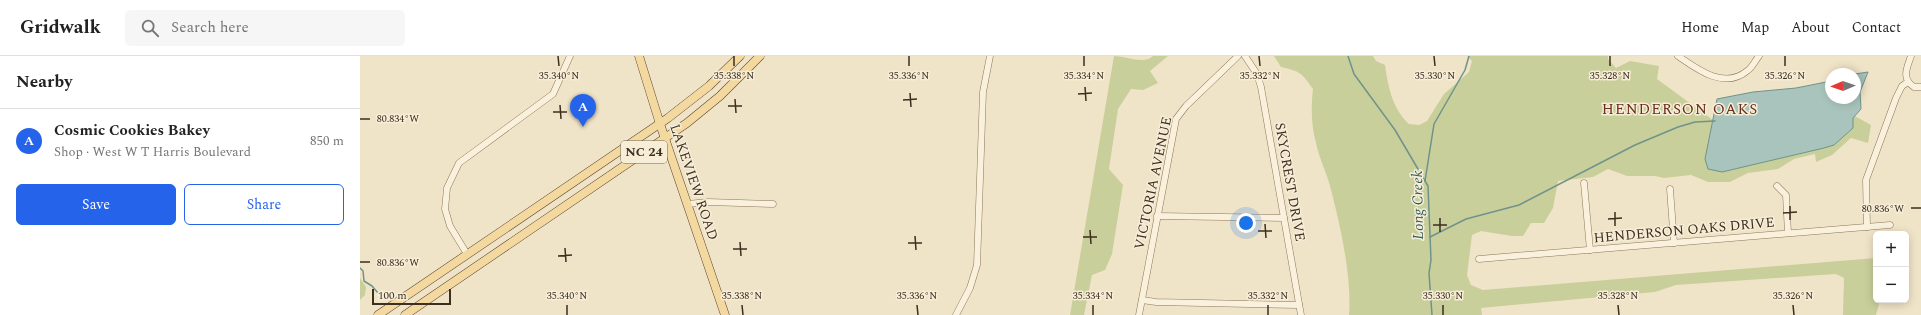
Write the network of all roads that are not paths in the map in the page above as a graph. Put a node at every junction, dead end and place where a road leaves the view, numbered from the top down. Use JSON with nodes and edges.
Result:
{"nodes":[{"id":1,"x":570,"y":56,"type":"edge"},
{"id":2,"x":639,"y":56,"type":"edge"},
{"id":3,"x":740,"y":56,"type":"edge"},
{"id":4,"x":760,"y":56,"type":"edge"},
{"id":5,"x":990,"y":56,"type":"edge"},
{"id":6,"x":1238,"y":56,"type":"edge"},
{"id":7,"x":1246,"y":56,"type":"edge"},
{"id":8,"x":1678,"y":56,"type":"edge"},
{"id":9,"x":1759,"y":56,"type":"edge"},
{"id":10,"x":1911,"y":56,"type":"edge"},
{"id":11,"x":1908,"y":82,"type":"junction"},
{"id":12,"x":1921,"y":87,"type":"edge"},
{"id":13,"x":660,"y":124,"type":"junction"},
{"id":14,"x":665,"y":139,"type":"junction"},
{"id":15,"x":1584,"y":183,"type":"dead end"},
{"id":16,"x":1777,"y":186,"type":"dead end"},
{"id":17,"x":1670,"y":189,"type":"dead end"},
{"id":18,"x":688,"y":204,"type":"junction"},
{"id":19,"x":773,"y":204,"type":"dead end"},
{"id":20,"x":1157,"y":216,"type":"junction"},
{"id":21,"x":1284,"y":218,"type":"junction"},
{"id":22,"x":1890,"y":225,"type":"dead end"},
{"id":23,"x":1867,"y":227,"type":"junction"},
{"id":24,"x":1788,"y":233,"type":"junction"},
{"id":25,"x":1674,"y":243,"type":"junction"},
{"id":26,"x":1590,"y":250,"type":"junction"},
{"id":27,"x":467,"y":254,"type":"junction"},
{"id":28,"x":1479,"y":259,"type":"dead end"},
{"id":29,"x":1142,"y":300,"type":"junction"},
{"id":30,"x":1300,"y":305,"type":"junction"},
{"id":31,"x":378,"y":315,"type":"edge"},
{"id":32,"x":405,"y":315,"type":"edge"},
{"id":33,"x":725,"y":315,"type":"edge"},
{"id":34,"x":956,"y":315,"type":"edge"},
{"id":35,"x":1139,"y":315,"type":"edge"},
{"id":36,"x":1301,"y":315,"type":"edge"}],
"edges":[{"from":1,"to":27,"type":"street"},
{"from":2,"to":13,"type":"main road","name":"LAKEVIEW ROAD"},
{"from":3,"to":13,"type":"main road","number":"NC 24"},
{"from":4,"to":14,"type":"main road","number":"NC 24"},
{"from":5,"to":34,"type":"street"},
{"from":6,"to":20,"type":"street","name":"VICTORIA AVENUE"},
{"from":7,"to":21,"type":"street","name":"SKYCREST DRIVE"},
{"from":8,"to":9,"type":"street"},
{"from":10,"to":11,"type":"street"},
{"from":11,"to":12,"type":"street"},
{"from":11,"to":23,"type":"street"},
{"from":13,"to":14,"type":"main road","name":"LAKEVIEW ROAD"},
{"from":13,"to":27,"type":"main road","number":"NC 24"},
{"from":14,"to":18,"type":"main road","name":"LAKEVIEW ROAD"},
{"from":14,"to":32,"type":"main road","number":"NC 24"},
{"from":15,"to":26,"type":"street"},
{"from":16,"to":24,"type":"street"},
{"from":17,"to":25,"type":"street"},
{"from":18,"to":19,"type":"street"},
{"from":18,"to":33,"type":"main road","name":"LAKEVIEW ROAD"},
{"from":20,"to":21,"type":"street"},
{"from":20,"to":29,"type":"street","name":"VICTORIA AVENUE"},
{"from":21,"to":30,"type":"street","name":"SKYCREST DRIVE"},
{"from":22,"to":23,"type":"street","name":"HENDERSON OAKS DRIVE"},
{"from":23,"to":24,"type":"street","name":"HENDERSON OAKS DRIVE"},
{"from":24,"to":25,"type":"street","name":"HENDERSON OAKS DRIVE"},
{"from":25,"to":26,"type":"street","name":"HENDERSON OAKS DRIVE"},
{"from":26,"to":28,"type":"street","name":"HENDERSON OAKS DRIVE"},
{"from":27,"to":31,"type":"main road","number":"NC 24"},
{"from":29,"to":30,"type":"street"},
{"from":29,"to":35,"type":"street","name":"VICTORIA AVENUE"},
{"from":30,"to":36,"type":"street","name":"SKYCREST DRIVE"}]}
